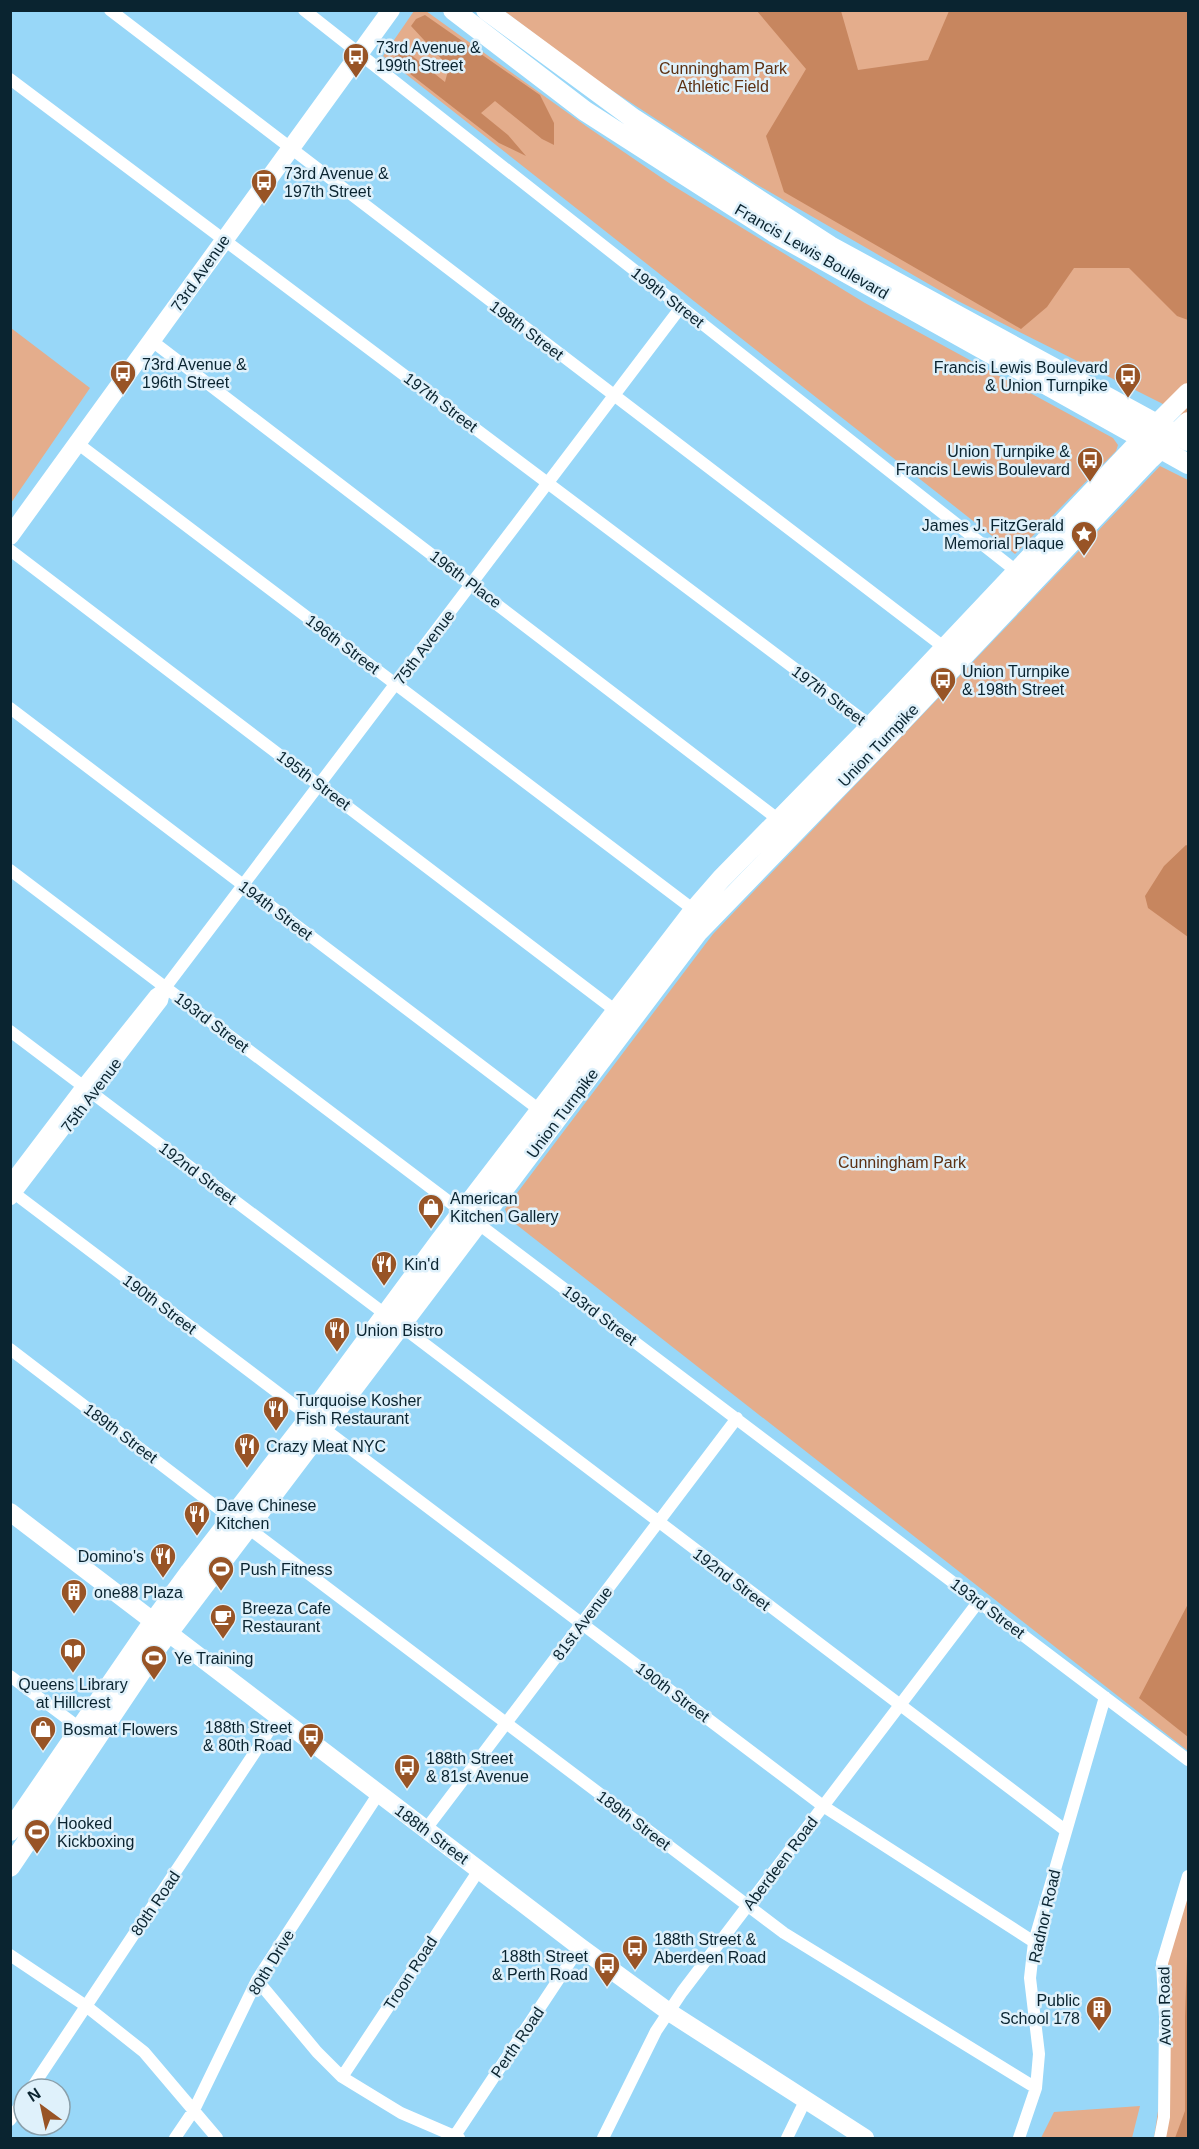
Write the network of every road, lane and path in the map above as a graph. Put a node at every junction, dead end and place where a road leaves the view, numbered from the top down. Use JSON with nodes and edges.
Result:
{"nodes":[{"id":1,"x":110,"y":10,"type":"edge"},
{"id":2,"x":304,"y":10,"type":"edge"},
{"id":3,"x":391,"y":10,"type":"edge"},
{"id":4,"x":453,"y":10,"type":"edge"},
{"id":5,"x":486,"y":10,"type":"edge"},
{"id":6,"x":360,"y":52,"type":"junction"},
{"id":7,"x":10,"y":79,"type":"edge"},
{"id":8,"x":290,"y":149,"type":"junction"},
{"id":9,"x":224,"y":239,"type":"junction"},
{"id":10,"x":681,"y":307,"type":"junction"},
{"id":11,"x":152,"y":341,"type":"junction"},
{"id":12,"x":1188,"y":393,"type":"edge"},
{"id":13,"x":614,"y":396,"type":"junction"},
{"id":14,"x":1156,"y":424,"type":"junction"},
{"id":15,"x":1184,"y":433,"type":"edge"},
{"id":16,"x":1142,"y":439,"type":"junction"},
{"id":17,"x":77,"y":443,"type":"junction"},
{"id":18,"x":1160,"y":449,"type":"junction"},
{"id":19,"x":1188,"y":464,"type":"edge"},
{"id":20,"x":548,"y":483,"type":"junction"},
{"id":21,"x":10,"y":536,"type":"edge"},
{"id":22,"x":10,"y":550,"type":"edge"},
{"id":23,"x":1024,"y":578,"type":"junction"},
{"id":24,"x":472,"y":584,"type":"junction"},
{"id":25,"x":945,"y":648,"type":"junction"},
{"id":26,"x":396,"y":684,"type":"junction"},
{"id":27,"x":10,"y":708,"type":"edge"},
{"id":28,"x":871,"y":726,"type":"junction"},
{"id":29,"x":320,"y":784,"type":"junction"},
{"id":30,"x":779,"y":820,"type":"junction"},
{"id":31,"x":10,"y":870,"type":"edge"},
{"id":32,"x":243,"y":885,"type":"junction"},
{"id":33,"x":694,"y":910,"type":"junction"},
{"id":34,"x":165,"y":988,"type":"junction"},
{"id":35,"x":616,"y":1011,"type":"junction"},
{"id":36,"x":10,"y":1031,"type":"edge"},
{"id":37,"x":87,"y":1089,"type":"junction"},
{"id":38,"x":541,"y":1111,"type":"junction"},
{"id":39,"x":10,"y":1181,"type":"edge"},
{"id":40,"x":12,"y":1194,"type":"edge"},
{"id":41,"x":471,"y":1219,"type":"junction"},
{"id":42,"x":393,"y":1320,"type":"junction"},
{"id":43,"x":10,"y":1348,"type":"edge"},
{"id":44,"x":737,"y":1418,"type":"junction"},
{"id":45,"x":317,"y":1422,"type":"junction"},
{"id":46,"x":10,"y":1512,"type":"edge"},
{"id":47,"x":240,"y":1523,"type":"junction"},
{"id":48,"x":658,"y":1523,"type":"junction"},
{"id":49,"x":979,"y":1601,"type":"junction"},
{"id":50,"x":582,"y":1623,"type":"junction"},
{"id":51,"x":161,"y":1626,"type":"junction"},
{"id":52,"x":10,"y":1676,"type":"edge"},
{"id":53,"x":1106,"y":1697,"type":"junction"},
{"id":54,"x":900,"y":1706,"type":"junction"},
{"id":55,"x":279,"y":1716,"type":"junction"},
{"id":56,"x":506,"y":1723,"type":"junction"},
{"id":57,"x":81,"y":1729,"type":"junction"},
{"id":58,"x":1188,"y":1760,"type":"edge"},
{"id":59,"x":379,"y":1793,"type":"junction"},
{"id":60,"x":823,"y":1806,"type":"junction"},
{"id":61,"x":426,"y":1829,"type":"junction"},
{"id":62,"x":1065,"y":1830,"type":"junction"},
{"id":63,"x":10,"y":1831,"type":"edge"},
{"id":64,"x":10,"y":1867,"type":"edge"},
{"id":65,"x":479,"y":1869,"type":"junction"},
{"id":66,"x":1188,"y":1876,"type":"edge"},
{"id":67,"x":748,"y":1907,"type":"junction"},
{"id":68,"x":1034,"y":1942,"type":"junction"},
{"id":69,"x":580,"y":1947,"type":"junction"},
{"id":70,"x":10,"y":1955,"type":"edge"},
{"id":71,"x":258,"y":1980,"type":"junction"},
{"id":72,"x":87,"y":2006,"type":"junction"},
{"id":73,"x":669,"y":2012,"type":"junction"},
{"id":74,"x":39,"y":2077,"type":"edge"},
{"id":75,"x":342,"y":2077,"type":"junction"},
{"id":76,"x":1036,"y":2088,"type":"junction"},
{"id":77,"x":805,"y":2101,"type":"junction"},
{"id":78,"x":194,"y":2110,"type":"junction"},
{"id":79,"x":457,"y":2138,"type":"edge"},
{"id":80,"x":175,"y":2139,"type":"edge"},
{"id":81,"x":217,"y":2139,"type":"edge"},
{"id":82,"x":603,"y":2139,"type":"edge"},
{"id":83,"x":787,"y":2139,"type":"edge"},
{"id":84,"x":865,"y":2139,"type":"edge"},
{"id":85,"x":1019,"y":2139,"type":"edge"},
{"id":86,"x":1160,"y":2139,"type":"edge"}],
"edges":[{"from":1,"to":8,"type":"street","name":"198th Street"},
{"from":2,"to":6,"type":"street","name":"199th Street"},
{"from":3,"to":6,"type":"street","name":"73rd Avenue"},
{"from":4,"to":16,"type":"main road","name":"Francis Lewis Boulevard"},
{"from":5,"to":14,"type":"main road","name":"Francis Lewis Boulevard"},
{"from":6,"to":8,"type":"street","name":"73rd Avenue"},
{"from":6,"to":10,"type":"street","name":"199th Street"},
{"from":7,"to":9,"type":"street","name":"197th Street"},
{"from":8,"to":9,"type":"street","name":"73rd Avenue"},
{"from":8,"to":13,"type":"street","name":"198th Street"},
{"from":9,"to":11,"type":"street","name":"73rd Avenue"},
{"from":9,"to":20,"type":"street","name":"197th Street"},
{"from":10,"to":13,"type":"street","name":"75th Avenue"},
{"from":10,"to":23,"type":"street","name":"199th Street"},
{"from":11,"to":17,"type":"street","name":"73rd Avenue"},
{"from":11,"to":24,"type":"street","name":"196th Place"},
{"from":12,"to":14,"type":"main road","name":"Union Turnpike"},
{"from":13,"to":20,"type":"street","name":"75th Avenue"},
{"from":13,"to":25,"type":"street","name":"198th Street"},
{"from":14,"to":15,"type":"main road","name":"Francis Lewis Boulevard"},
{"from":14,"to":16,"type":"main road","name":"Union Turnpike"},
{"from":15,"to":18,"type":"main road","name":"Union Turnpike"},
{"from":16,"to":18,"type":"main road","name":"Francis Lewis Boulevard"},
{"from":16,"to":23,"type":"main road","name":"Union Turnpike"},
{"from":17,"to":21,"type":"street","name":"73rd Avenue"},
{"from":17,"to":26,"type":"street","name":"196th Street"},
{"from":18,"to":19,"type":"main road","name":"Francis Lewis Boulevard"},
{"from":18,"to":23,"type":"main road","name":"Union Turnpike"},
{"from":20,"to":24,"type":"street","name":"75th Avenue"},
{"from":20,"to":28,"type":"street","name":"197th Street"},
{"from":22,"to":29,"type":"street","name":"195th Street"},
{"from":23,"to":25,"type":"main road","name":"Union Turnpike"},
{"from":23,"to":41,"type":"main road","name":"Union Turnpike"},
{"from":24,"to":26,"type":"street","name":"75th Avenue"},
{"from":24,"to":30,"type":"street","name":"196th Place"},
{"from":25,"to":28,"type":"main road","name":"Union Turnpike"},
{"from":26,"to":29,"type":"street","name":"75th Avenue"},
{"from":26,"to":33,"type":"street","name":"196th Street"},
{"from":27,"to":32,"type":"street","name":"194th Street"},
{"from":28,"to":30,"type":"main road","name":"Union Turnpike"},
{"from":29,"to":32,"type":"street","name":"75th Avenue"},
{"from":29,"to":35,"type":"street","name":"195th Street"},
{"from":30,"to":33,"type":"main road","name":"Union Turnpike"},
{"from":31,"to":34,"type":"street","name":"193rd Street"},
{"from":32,"to":34,"type":"street","name":"75th Avenue"},
{"from":32,"to":38,"type":"street","name":"194th Street"},
{"from":33,"to":35,"type":"main road","name":"Union Turnpike"},
{"from":34,"to":37,"type":"street","name":"75th Avenue"},
{"from":34,"to":41,"type":"street","name":"193rd Street"},
{"from":35,"to":38,"type":"main road","name":"Union Turnpike"},
{"from":36,"to":37,"type":"street","name":"192nd Street"},
{"from":37,"to":39,"type":"street","name":"75th Avenue"},
{"from":37,"to":40,"type":"street","name":"75th Avenue"},
{"from":37,"to":42,"type":"street","name":"192nd Street"},
{"from":38,"to":41,"type":"main road","name":"Union Turnpike"},
{"from":40,"to":45,"type":"street","name":"190th Street"},
{"from":41,"to":42,"type":"main road","name":"Union Turnpike"},
{"from":41,"to":44,"type":"street","name":"193rd Street"},
{"from":42,"to":45,"type":"main road","name":"Union Turnpike"},
{"from":42,"to":48,"type":"street","name":"192nd Street"},
{"from":43,"to":47,"type":"street","name":"189th Street"},
{"from":44,"to":48,"type":"street","name":"81st Avenue"},
{"from":44,"to":49,"type":"street","name":"193rd Street"},
{"from":45,"to":47,"type":"main road","name":"Union Turnpike"},
{"from":45,"to":50,"type":"street","name":"190th Street"},
{"from":46,"to":51,"type":"street","name":"188th Street"},
{"from":47,"to":51,"type":"main road","name":"Union Turnpike"},
{"from":47,"to":56,"type":"street","name":"189th Street"},
{"from":48,"to":50,"type":"street","name":"81st Avenue"},
{"from":48,"to":54,"type":"street","name":"192nd Street"},
{"from":49,"to":53,"type":"street","name":"193rd Street"},
{"from":49,"to":54,"type":"street","name":"Aberdeen Road"},
{"from":50,"to":56,"type":"street","name":"81st Avenue"},
{"from":50,"to":60,"type":"street","name":"190th Street"},
{"from":51,"to":55,"type":"street","name":"188th Street"},
{"from":51,"to":57,"type":"main road","name":"Union Turnpike"},
{"from":51,"to":64,"type":"main road","name":"Union Turnpike"},
{"from":52,"to":57,"type":"street"},
{"from":53,"to":58,"type":"street","name":"193rd Street"},
{"from":53,"to":62,"type":"street","name":"Radnor Road"},
{"from":54,"to":60,"type":"street","name":"Aberdeen Road"},
{"from":54,"to":62,"type":"street","name":"192nd Street"},
{"from":55,"to":59,"type":"street","name":"188th Street"},
{"from":55,"to":72,"type":"street","name":"80th Road"},
{"from":56,"to":61,"type":"street","name":"81st Avenue"},
{"from":56,"to":67,"type":"street","name":"189th Street"},
{"from":57,"to":63,"type":"main road","name":"Union Turnpike"},
{"from":59,"to":61,"type":"street","name":"188th Street"},
{"from":59,"to":71,"type":"street","name":"80th Drive"},
{"from":60,"to":67,"type":"street","name":"Aberdeen Road"},
{"from":60,"to":68,"type":"street","name":"190th Street"},
{"from":61,"to":65,"type":"street","name":"188th Street"},
{"from":62,"to":68,"type":"street","name":"Radnor Road"},
{"from":65,"to":69,"type":"street","name":"188th Street"},
{"from":65,"to":75,"type":"street","name":"Troon Road"},
{"from":66,"to":86,"type":"street","name":"Avon Road"},
{"from":67,"to":73,"type":"street","name":"Aberdeen Road"},
{"from":67,"to":76,"type":"street","name":"189th Street"},
{"from":68,"to":76,"type":"street","name":"Radnor Road"},
{"from":69,"to":73,"type":"street","name":"188th Street"},
{"from":69,"to":79,"type":"street","name":"Perth Road"},
{"from":70,"to":72,"type":"street"},
{"from":71,"to":75,"type":"street"},
{"from":71,"to":78,"type":"street","name":"80th Drive"},
{"from":72,"to":74,"type":"street","name":"80th Road"},
{"from":72,"to":78,"type":"street"},
{"from":73,"to":77,"type":"street","name":"188th Street"},
{"from":73,"to":82,"type":"street","name":"Aberdeen Road"},
{"from":75,"to":79,"type":"street"},
{"from":76,"to":85,"type":"street","name":"Radnor Road"},
{"from":77,"to":83,"type":"street"},
{"from":77,"to":84,"type":"street","name":"188th Street"},
{"from":78,"to":80,"type":"street","name":"80th Drive"},
{"from":78,"to":81,"type":"street"}]}
